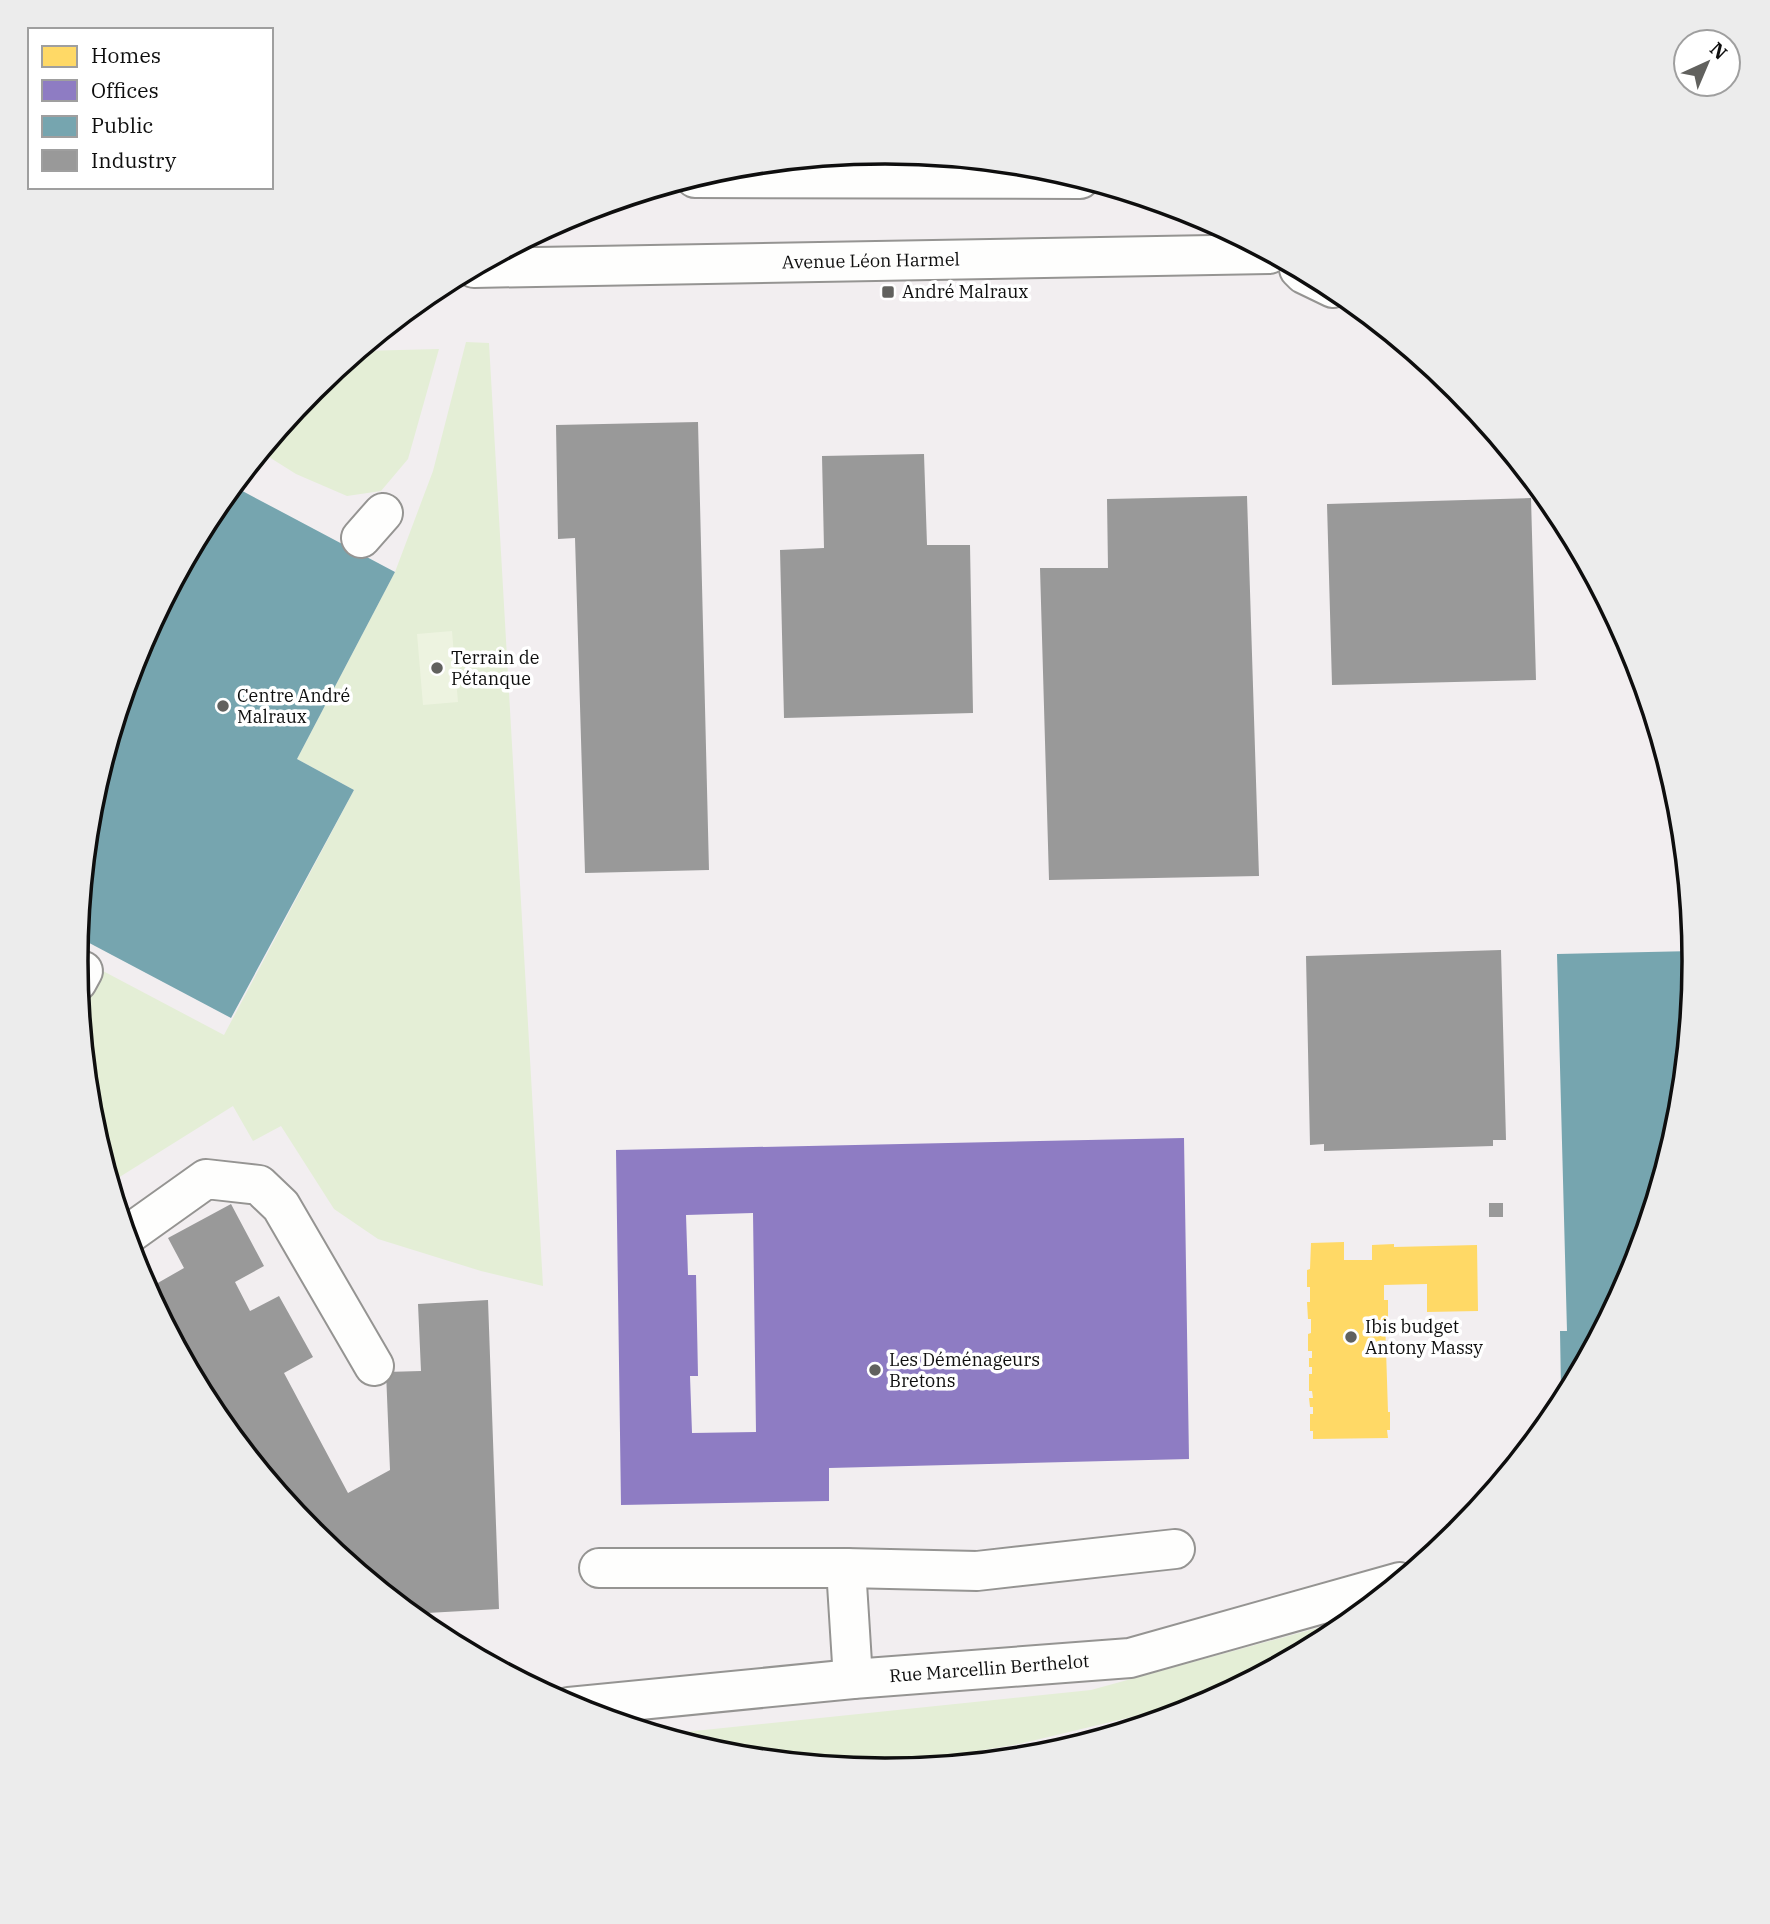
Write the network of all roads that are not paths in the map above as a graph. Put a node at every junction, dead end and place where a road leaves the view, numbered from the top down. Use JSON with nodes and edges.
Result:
{"nodes":[{"id":1,"x":740,"y":178,"type":"edge"},
{"id":2,"x":1035,"y":179,"type":"edge"},
{"id":3,"x":1252,"y":254,"type":"edge"},
{"id":4,"x":492,"y":268,"type":"edge"},
{"id":5,"x":134,"y":1230,"type":"edge"},
{"id":6,"x":374,"y":1366,"type":"dead end"},
{"id":7,"x":1175,"y":1549,"type":"dead end"},
{"id":8,"x":599,"y":1568,"type":"dead end"},
{"id":9,"x":846,"y":1568,"type":"junction"},
{"id":10,"x":1379,"y":1588,"type":"edge"},
{"id":11,"x":853,"y":1679,"type":"junction"},
{"id":12,"x":595,"y":1704,"type":"edge"}],
"edges":[{"from":1,"to":2,"type":"street"},
{"from":3,"to":4,"type":"street","name":"Avenue Léon Harmel"},
{"from":5,"to":6,"type":"street"},
{"from":7,"to":9,"type":"street"},
{"from":8,"to":9,"type":"street"},
{"from":9,"to":11,"type":"street"},
{"from":10,"to":11,"type":"street","name":"Rue Marcellin Berthelot"},
{"from":11,"to":12,"type":"street","name":"Rue Marcellin Berthelot"}]}
